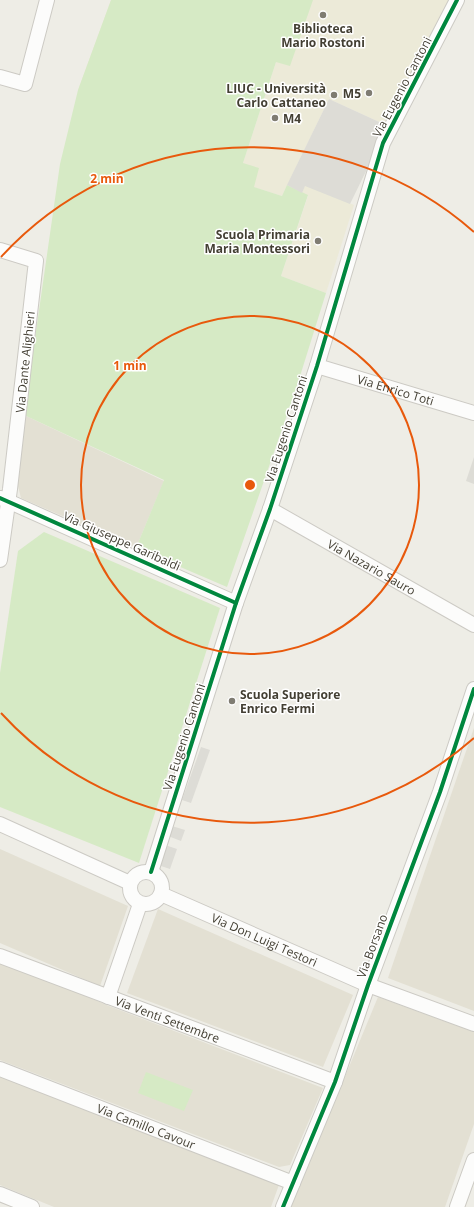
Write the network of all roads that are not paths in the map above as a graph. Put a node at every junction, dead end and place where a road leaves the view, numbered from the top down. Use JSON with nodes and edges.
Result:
{"nodes":[{"id":1,"x":47,"y":0,"type":"edge"},
{"id":2,"x":457,"y":0,"type":"edge"},
{"id":3,"x":0,"y":77,"type":"edge"},
{"id":4,"x":0,"y":250,"type":"edge"},
{"id":5,"x":317,"y":366,"type":"junction"},
{"id":6,"x":474,"y":413,"type":"edge"},
{"id":7,"x":4,"y":500,"type":"edge"},
{"id":8,"x":270,"y":509,"type":"junction"},
{"id":9,"x":0,"y":560,"type":"edge"},
{"id":10,"x":236,"y":603,"type":"junction"},
{"id":11,"x":474,"y":625,"type":"edge"},
{"id":12,"x":474,"y":689,"type":"edge"},
{"id":13,"x":0,"y":824,"type":"edge"},
{"id":14,"x":151,"y":872,"type":"junction"},
{"id":15,"x":130,"y":883,"type":"junction"},
{"id":16,"x":161,"y":894,"type":"junction"},
{"id":17,"x":140,"y":904,"type":"junction"},
{"id":18,"x":0,"y":956,"type":"edge"},
{"id":19,"x":368,"y":985,"type":"junction"},
{"id":20,"x":108,"y":997,"type":"junction"},
{"id":21,"x":474,"y":1024,"type":"edge"},
{"id":22,"x":0,"y":1069,"type":"edge"},
{"id":23,"x":335,"y":1082,"type":"junction"},
{"id":24,"x":474,"y":1160,"type":"edge"},
{"id":25,"x":293,"y":1183,"type":"junction"},
{"id":26,"x":0,"y":1194,"type":"edge"},
{"id":27,"x":32,"y":1207,"type":"edge"},
{"id":28,"x":283,"y":1207,"type":"edge"},
{"id":29,"x":457,"y":1207,"type":"edge"}],
"edges":[{"from":1,"to":3,"type":"street"},
{"from":2,"to":5,"type":"street","name":"Via Eugenio Cantoni"},
{"from":4,"to":7,"type":"street","name":"Via Dante Alighieri"},
{"from":5,"to":6,"type":"street","name":"Via Enrico Toti"},
{"from":5,"to":8,"type":"street","name":"Via Eugenio Cantoni"},
{"from":7,"to":9,"type":"street"},
{"from":7,"to":10,"type":"street","name":"Via Giuseppe Garibaldi"},
{"from":8,"to":10,"type":"street","name":"Via Eugenio Cantoni"},
{"from":8,"to":11,"type":"street","name":"Via Nazario Sauro"},
{"from":10,"to":14,"type":"street","name":"Via Eugenio Cantoni"},
{"from":12,"to":19,"type":"street","name":"Via Borsano"},
{"from":13,"to":15,"type":"street"},
{"from":14,"to":15,"type":"street"},
{"from":14,"to":16,"type":"street"},
{"from":15,"to":17,"type":"street"},
{"from":16,"to":17,"type":"street"},
{"from":16,"to":19,"type":"street","name":"Via Don Luigi Testori"},
{"from":17,"to":20,"type":"street"},
{"from":18,"to":20,"type":"street","name":"Via Venti Settembre"},
{"from":19,"to":21,"type":"street","name":"Via Don Luigi Testori"},
{"from":19,"to":23,"type":"street","name":"Via Borsano"},
{"from":20,"to":23,"type":"street","name":"Via Venti Settembre"},
{"from":22,"to":25,"type":"street","name":"Via Camillo Cavour"},
{"from":23,"to":25,"type":"street","name":"Via Borsano"},
{"from":24,"to":29,"type":"street"},
{"from":25,"to":28,"type":"street","name":"Via Borsano"},
{"from":26,"to":27,"type":"street"}]}
